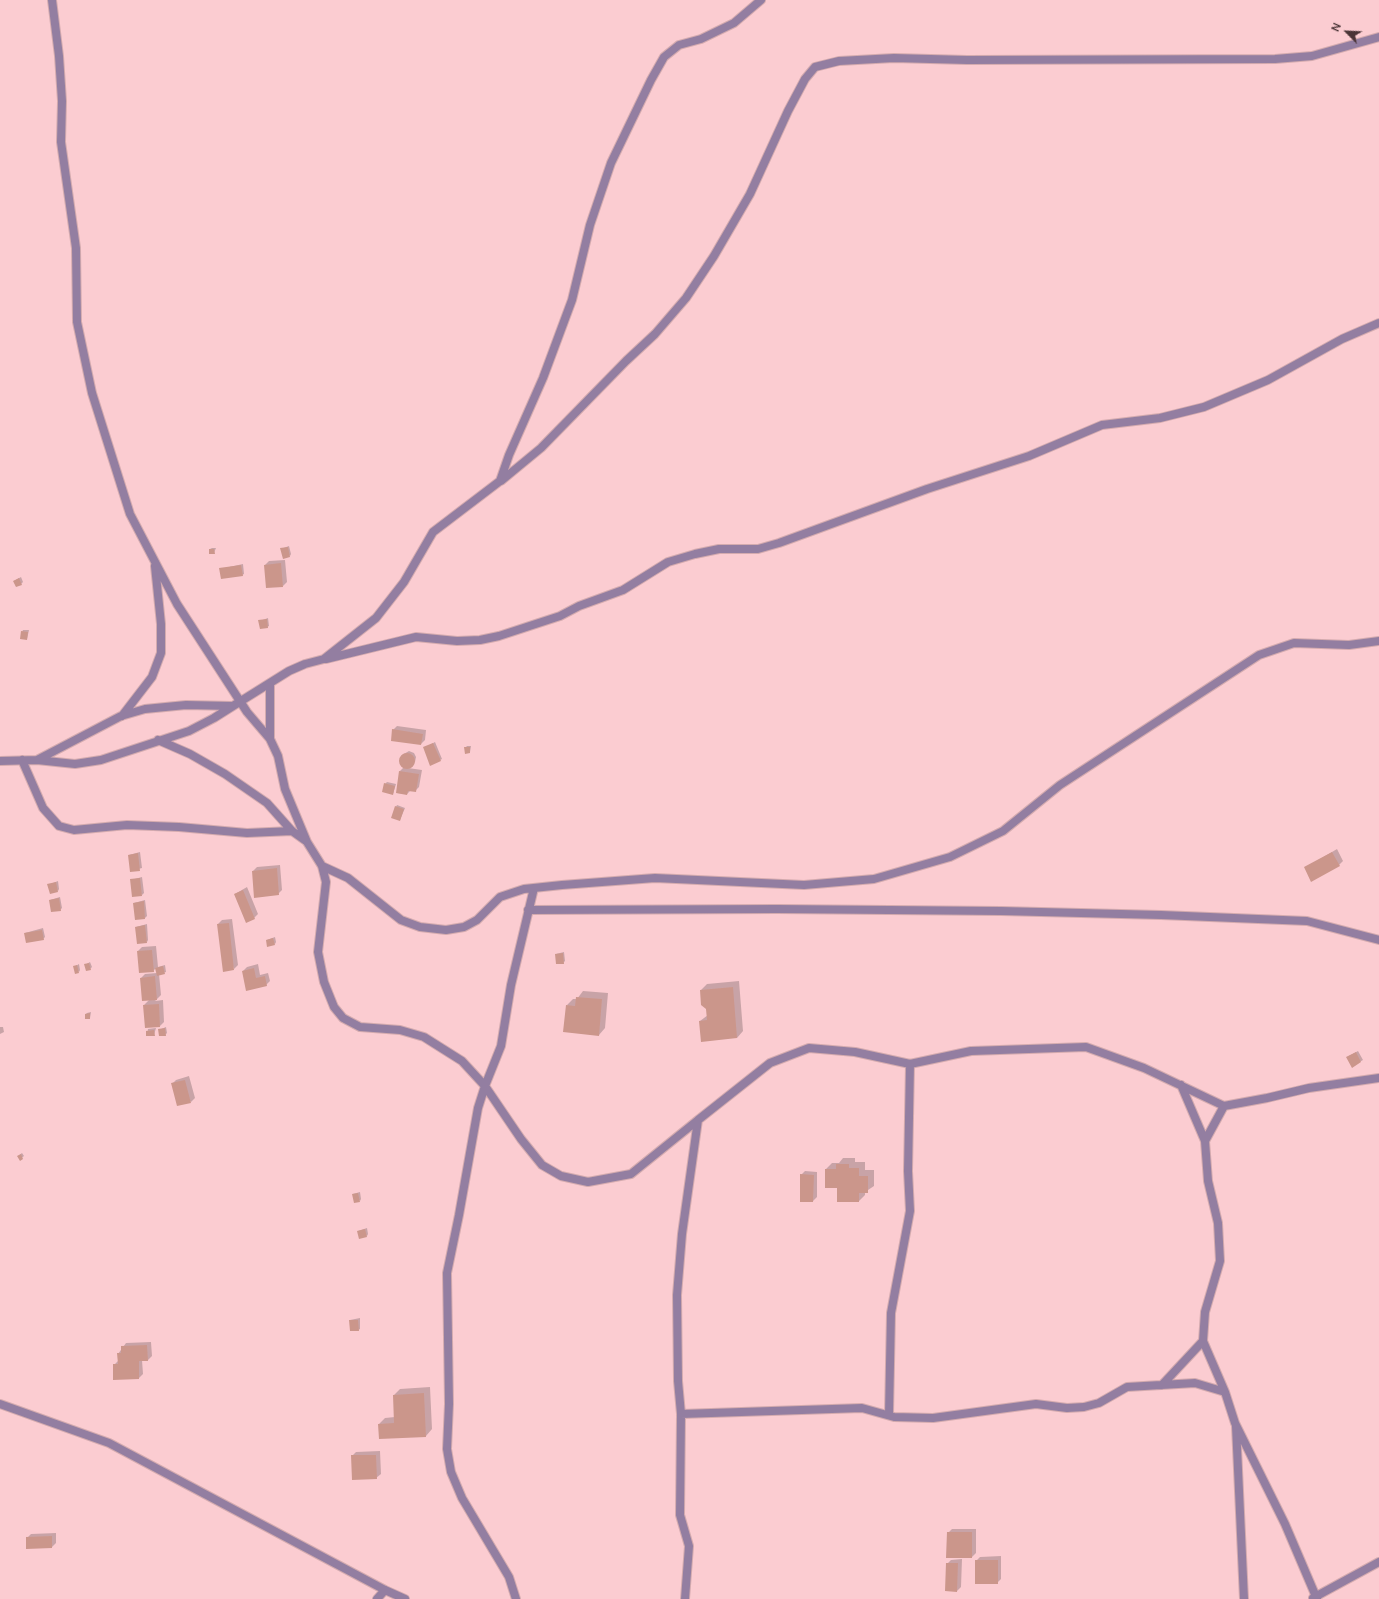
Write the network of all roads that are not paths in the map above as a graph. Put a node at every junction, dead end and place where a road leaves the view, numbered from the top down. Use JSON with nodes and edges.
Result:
{"nodes":[{"id":1,"x":52,"y":0,"type":"edge"},
{"id":2,"x":761,"y":0,"type":"edge"},
{"id":3,"x":1379,"y":38,"type":"edge"},
{"id":4,"x":1379,"y":323,"type":"edge"},
{"id":5,"x":500,"y":482,"type":"junction"},
{"id":6,"x":155,"y":562,"type":"junction"},
{"id":7,"x":1379,"y":641,"type":"edge"},
{"id":8,"x":324,"y":659,"type":"junction"},
{"id":9,"x":270,"y":684,"type":"junction"},
{"id":10,"x":240,"y":702,"type":"junction"},
{"id":11,"x":232,"y":706,"type":"junction"},
{"id":12,"x":121,"y":716,"type":"junction"},
{"id":13,"x":270,"y":739,"type":"junction"},
{"id":14,"x":158,"y":740,"type":"junction"},
{"id":15,"x":22,"y":760,"type":"junction"},
{"id":16,"x":37,"y":760,"type":"junction"},
{"id":17,"x":0,"y":761,"type":"edge"},
{"id":18,"x":292,"y":831,"type":"junction"},
{"id":19,"x":307,"y":842,"type":"junction"},
{"id":20,"x":322,"y":866,"type":"junction"},
{"id":21,"x":534,"y":888,"type":"junction"},
{"id":22,"x":528,"y":910,"type":"junction"},
{"id":23,"x":1379,"y":940,"type":"edge"},
{"id":24,"x":910,"y":1064,"type":"junction"},
{"id":25,"x":1379,"y":1078,"type":"edge"},
{"id":26,"x":1181,"y":1085,"type":"junction"},
{"id":27,"x":485,"y":1086,"type":"junction"},
{"id":28,"x":1224,"y":1106,"type":"junction"},
{"id":29,"x":698,"y":1120,"type":"junction"},
{"id":30,"x":1205,"y":1141,"type":"junction"},
{"id":31,"x":1203,"y":1341,"type":"junction"},
{"id":32,"x":1162,"y":1385,"type":"junction"},
{"id":33,"x":1225,"y":1392,"type":"junction"},
{"id":34,"x":0,"y":1404,"type":"edge"},
{"id":35,"x":681,"y":1414,"type":"junction"},
{"id":36,"x":889,"y":1415,"type":"junction"},
{"id":37,"x":1235,"y":1423,"type":"junction"},
{"id":38,"x":1379,"y":1562,"type":"edge"},
{"id":39,"x":385,"y":1590,"type":"junction"},
{"id":40,"x":1315,"y":1598,"type":"edge"},
{"id":41,"x":377,"y":1599,"type":"edge"},
{"id":42,"x":405,"y":1599,"type":"edge"},
{"id":43,"x":516,"y":1599,"type":"edge"},
{"id":44,"x":685,"y":1599,"type":"edge"},
{"id":45,"x":1244,"y":1599,"type":"edge"}],
"edges":[{"from":1,"to":6,"type":"street"},
{"from":2,"to":5,"type":"street"},
{"from":3,"to":5,"type":"street"},
{"from":4,"to":8,"type":"street"},
{"from":5,"to":8,"type":"street"},
{"from":6,"to":10,"type":"street"},
{"from":6,"to":12,"type":"street"},
{"from":7,"to":21,"type":"street"},
{"from":8,"to":9,"type":"street"},
{"from":9,"to":10,"type":"street"},
{"from":9,"to":13,"type":"street"},
{"from":10,"to":11,"type":"street"},
{"from":10,"to":13,"type":"street"},
{"from":11,"to":12,"type":"street"},
{"from":11,"to":14,"type":"street"},
{"from":12,"to":16,"type":"street"},
{"from":13,"to":19,"type":"street"},
{"from":14,"to":16,"type":"street"},
{"from":14,"to":18,"type":"street"},
{"from":15,"to":16,"type":"street"},
{"from":15,"to":17,"type":"street"},
{"from":15,"to":18,"type":"street"},
{"from":18,"to":19,"type":"street"},
{"from":19,"to":20,"type":"street"},
{"from":20,"to":21,"type":"street"},
{"from":20,"to":27,"type":"street"},
{"from":21,"to":22,"type":"street"},
{"from":22,"to":23,"type":"street"},
{"from":22,"to":27,"type":"street"},
{"from":24,"to":26,"type":"street"},
{"from":24,"to":29,"type":"street"},
{"from":24,"to":36,"type":"street"},
{"from":25,"to":28,"type":"street"},
{"from":26,"to":28,"type":"street"},
{"from":26,"to":30,"type":"street"},
{"from":27,"to":29,"type":"street"},
{"from":27,"to":43,"type":"street"},
{"from":28,"to":30,"type":"street"},
{"from":29,"to":35,"type":"street"},
{"from":30,"to":31,"type":"street"},
{"from":31,"to":32,"type":"street"},
{"from":31,"to":33,"type":"street"},
{"from":32,"to":33,"type":"street"},
{"from":32,"to":36,"type":"street"},
{"from":33,"to":37,"type":"street"},
{"from":34,"to":39,"type":"street"},
{"from":35,"to":36,"type":"street"},
{"from":35,"to":44,"type":"street"},
{"from":37,"to":40,"type":"street"},
{"from":37,"to":45,"type":"street"},
{"from":38,"to":40,"type":"street"},
{"from":39,"to":41,"type":"street"},
{"from":39,"to":42,"type":"street"}]}
